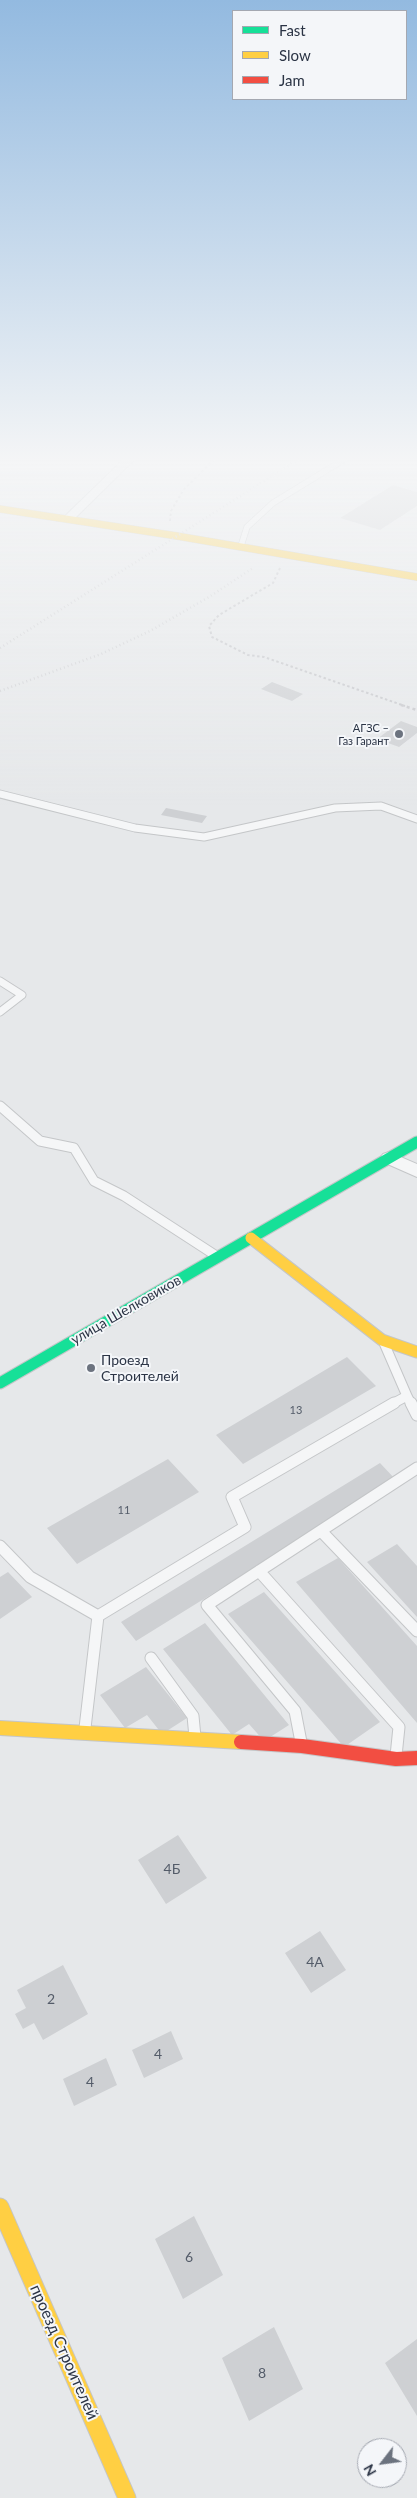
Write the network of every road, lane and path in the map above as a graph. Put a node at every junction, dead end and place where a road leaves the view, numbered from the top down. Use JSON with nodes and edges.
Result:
{"nodes":[{"id":1,"x":279,"y":574,"type":"edge"},
{"id":2,"x":398,"y":574,"type":"edge"},
{"id":3,"x":417,"y":577,"type":"edge"},
{"id":4,"x":417,"y":710,"type":"edge"},
{"id":5,"x":0,"y":794,"type":"edge"},
{"id":6,"x":417,"y":819,"type":"edge"},
{"id":7,"x":0,"y":981,"type":"edge"},
{"id":8,"x":0,"y":1012,"type":"edge"},
{"id":9,"x":0,"y":1106,"type":"edge"},
{"id":10,"x":417,"y":1142,"type":"edge"},
{"id":11,"x":389,"y":1158,"type":"junction"},
{"id":12,"x":417,"y":1170,"type":"edge"},
{"id":13,"x":252,"y":1238,"type":"junction"},
{"id":14,"x":218,"y":1257,"type":"junction"},
{"id":15,"x":382,"y":1340,"type":"junction"},
{"id":16,"x":417,"y":1352,"type":"edge"},
{"id":17,"x":0,"y":1383,"type":"edge"},
{"id":18,"x":407,"y":1396,"type":"junction"},
{"id":19,"x":417,"y":1415,"type":"edge"},
{"id":20,"x":417,"y":1468,"type":"edge"},
{"id":21,"x":321,"y":1530,"type":"junction"},
{"id":22,"x":0,"y":1546,"type":"edge"},
{"id":23,"x":259,"y":1571,"type":"junction"},
{"id":24,"x":98,"y":1616,"type":"junction"},
{"id":25,"x":417,"y":1631,"type":"edge"},
{"id":26,"x":151,"y":1658,"type":"dead end"},
{"id":27,"x":0,"y":1728,"type":"edge"},
{"id":28,"x":85,"y":1733,"type":"junction"},
{"id":29,"x":195,"y":1739,"type":"junction"},
{"id":30,"x":302,"y":1746,"type":"junction"},
{"id":31,"x":417,"y":1758,"type":"edge"},
{"id":32,"x":396,"y":1759,"type":"junction"},
{"id":33,"x":0,"y":2207,"type":"edge"},
{"id":34,"x":127,"y":2498,"type":"edge"}],
"edges":[{"from":1,"to":4,"type":"path"},
{"from":2,"to":3,"type":"street"},
{"from":5,"to":6,"type":"lane"},
{"from":7,"to":8,"type":"lane"},
{"from":9,"to":14,"type":"lane"},
{"from":10,"to":11,"type":"street","name":"улица Шелковиков"},
{"from":11,"to":12,"type":"street"},
{"from":11,"to":13,"type":"street","name":"улица Шелковиков"},
{"from":13,"to":14,"type":"street","name":"улица Шелковиков"},
{"from":13,"to":15,"type":"street"},
{"from":14,"to":17,"type":"street","name":"улица Шелковиков"},
{"from":15,"to":16,"type":"street"},
{"from":15,"to":18,"type":"lane"},
{"from":18,"to":19,"type":"lane"},
{"from":18,"to":24,"type":"lane"},
{"from":20,"to":21,"type":"lane"},
{"from":21,"to":23,"type":"lane"},
{"from":21,"to":25,"type":"lane"},
{"from":22,"to":24,"type":"lane"},
{"from":23,"to":30,"type":"lane"},
{"from":23,"to":32,"type":"lane"},
{"from":24,"to":28,"type":"lane"},
{"from":26,"to":29,"type":"lane"},
{"from":27,"to":28,"type":"street"},
{"from":28,"to":29,"type":"street"},
{"from":29,"to":30,"type":"street"},
{"from":30,"to":32,"type":"street"},
{"from":31,"to":32,"type":"street"},
{"from":33,"to":34,"type":"street","name":"проезд Строителей"}]}
